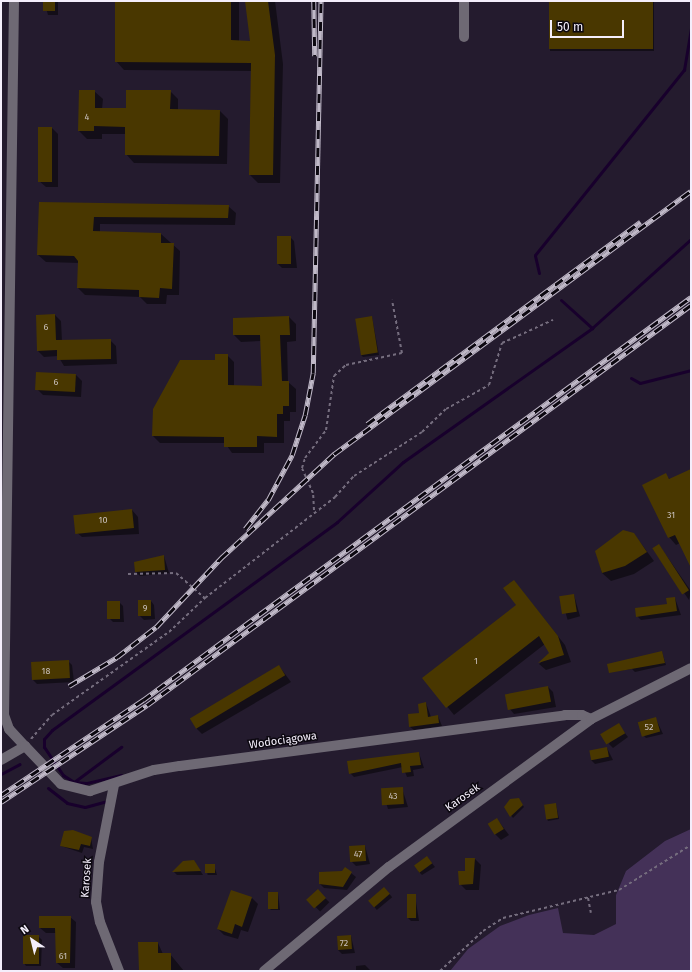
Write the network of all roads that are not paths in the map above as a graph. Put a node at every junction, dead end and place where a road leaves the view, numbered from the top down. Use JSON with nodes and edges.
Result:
{"nodes":[{"id":1,"x":14,"y":1,"type":"edge"},
{"id":2,"x":464,"y":1,"type":"edge"},
{"id":3,"x":464,"y":37,"type":"dead end"},
{"id":4,"x":2,"y":629,"type":"edge"},
{"id":5,"x":691,"y":668,"type":"edge"},
{"id":6,"x":591,"y":719,"type":"junction"},
{"id":7,"x":25,"y":746,"type":"junction"},
{"id":8,"x":1,"y":760,"type":"edge"},
{"id":9,"x":114,"y":785,"type":"junction"},
{"id":10,"x":118,"y":971,"type":"edge"},
{"id":11,"x":264,"y":971,"type":"edge"}],
"edges":[{"from":1,"to":4,"type":"street","name":"Wodociągowa"},
{"from":2,"to":3,"type":"street"},
{"from":4,"to":7,"type":"street","name":"Wodociągowa"},
{"from":5,"to":6,"type":"street","name":"Karosek"},
{"from":6,"to":9,"type":"street","name":"Wodociągowa"},
{"from":6,"to":11,"type":"street","name":"Karosek"},
{"from":7,"to":8,"type":"street"},
{"from":7,"to":9,"type":"street","name":"Wodociągowa"},
{"from":9,"to":10,"type":"street","name":"Karosek"}]}
